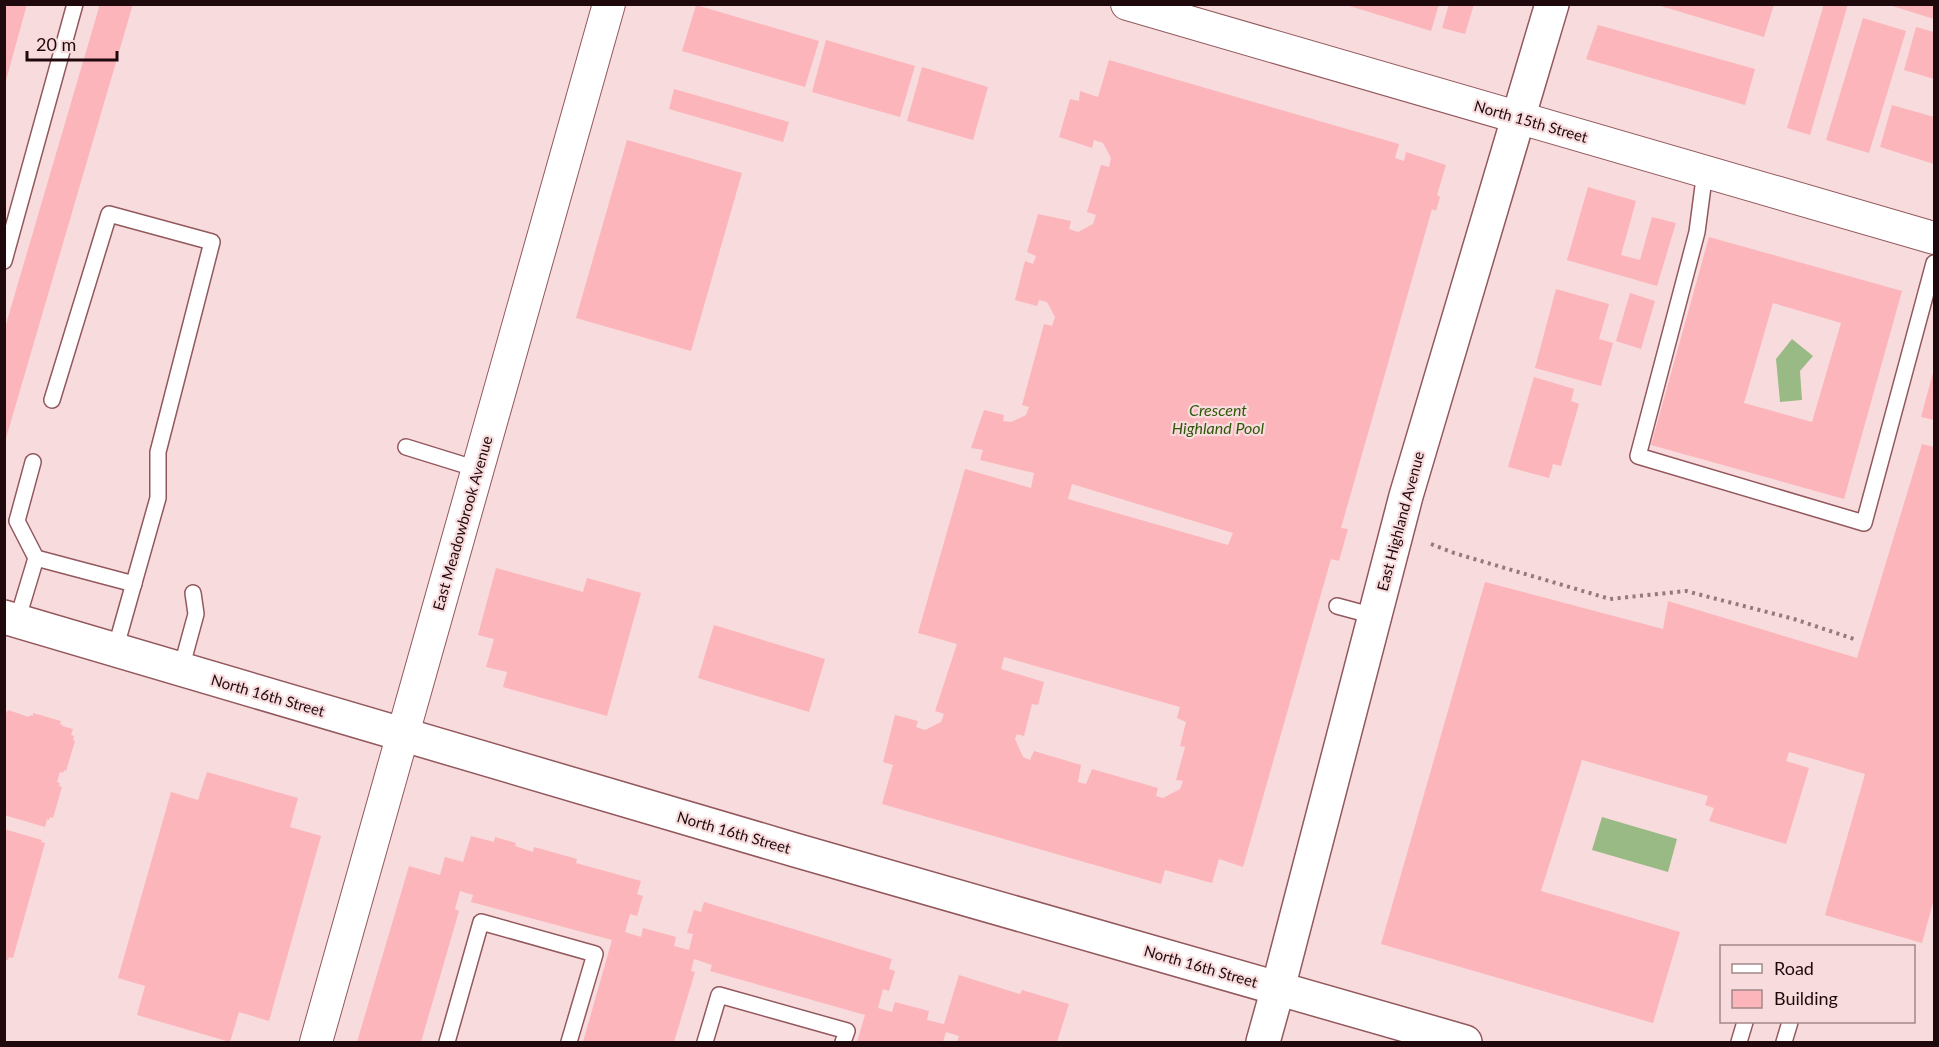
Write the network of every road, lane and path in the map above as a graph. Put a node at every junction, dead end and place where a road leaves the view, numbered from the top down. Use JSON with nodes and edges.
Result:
{"nodes":[{"id":1,"x":75,"y":4,"type":"edge"},
{"id":2,"x":609,"y":4,"type":"edge"},
{"id":3,"x":1127,"y":4,"type":"edge"},
{"id":4,"x":1552,"y":4,"type":"edge"},
{"id":5,"x":1519,"y":118,"type":"junction"},
{"id":6,"x":1705,"y":171,"type":"junction"},
{"id":7,"x":1935,"y":238,"type":"edge"},
{"id":8,"x":4,"y":261,"type":"edge"},
{"id":9,"x":1935,"y":263,"type":"edge"},
{"id":10,"x":52,"y":400,"type":"dead end"},
{"id":11,"x":406,"y":447,"type":"dead end"},
{"id":12,"x":33,"y":462,"type":"dead end"},
{"id":13,"x":477,"y":469,"type":"junction"},
{"id":14,"x":1431,"y":544,"type":"dead end"},
{"id":15,"x":36,"y":558,"type":"junction"},
{"id":16,"x":134,"y":584,"type":"junction"},
{"id":17,"x":193,"y":593,"type":"dead end"},
{"id":18,"x":1337,"y":606,"type":"dead end"},
{"id":19,"x":1374,"y":616,"type":"junction"},
{"id":20,"x":11,"y":619,"type":"edge"},
{"id":21,"x":1854,"y":639,"type":"dead end"},
{"id":22,"x":115,"y":650,"type":"junction"},
{"id":23,"x":182,"y":669,"type":"junction"},
{"id":24,"x":403,"y":734,"type":"junction"},
{"id":25,"x":1278,"y":988,"type":"junction"},
{"id":26,"x":1745,"y":1023,"type":"edge"},
{"id":27,"x":1790,"y":1023,"type":"edge"},
{"id":28,"x":316,"y":1042,"type":"edge"},
{"id":29,"x":447,"y":1042,"type":"edge"},
{"id":30,"x":569,"y":1042,"type":"edge"},
{"id":31,"x":705,"y":1042,"type":"edge"},
{"id":32,"x":843,"y":1042,"type":"edge"},
{"id":33,"x":1263,"y":1042,"type":"edge"},
{"id":34,"x":1465,"y":1042,"type":"edge"},
{"id":35,"x":1739,"y":1042,"type":"edge"},
{"id":36,"x":1784,"y":1042,"type":"edge"}],
"edges":[{"from":1,"to":8,"type":"lane"},
{"from":2,"to":13,"type":"street","name":"East Meadowbrook Avenue"},
{"from":3,"to":5,"type":"street","name":"North 15th Street"},
{"from":4,"to":5,"type":"main road","name":"East Highland Avenue"},
{"from":5,"to":6,"type":"street","name":"North 15th Street"},
{"from":5,"to":19,"type":"main road","name":"East Highland Avenue"},
{"from":6,"to":7,"type":"street","name":"North 15th Street"},
{"from":6,"to":9,"type":"lane"},
{"from":10,"to":16,"type":"lane"},
{"from":11,"to":13,"type":"lane"},
{"from":12,"to":15,"type":"lane"},
{"from":13,"to":24,"type":"street","name":"East Meadowbrook Avenue"},
{"from":14,"to":21,"type":"path"},
{"from":15,"to":16,"type":"lane"},
{"from":15,"to":20,"type":"lane"},
{"from":16,"to":22,"type":"lane"},
{"from":17,"to":23,"type":"lane"},
{"from":18,"to":19,"type":"lane"},
{"from":19,"to":25,"type":"main road","name":"East Highland Avenue"},
{"from":20,"to":22,"type":"main road","name":"North 16th Street"},
{"from":22,"to":23,"type":"main road","name":"North 16th Street"},
{"from":23,"to":24,"type":"main road","name":"North 16th Street"},
{"from":24,"to":25,"type":"main road","name":"North 16th Street"},
{"from":24,"to":28,"type":"street","name":"East Meadowbrook Avenue"},
{"from":25,"to":33,"type":"main road","name":"East Highland Avenue"},
{"from":25,"to":34,"type":"main road","name":"North 16th Street"},
{"from":26,"to":35,"type":"lane"},
{"from":27,"to":36,"type":"lane"},
{"from":29,"to":30,"type":"lane"},
{"from":31,"to":32,"type":"lane"}]}
